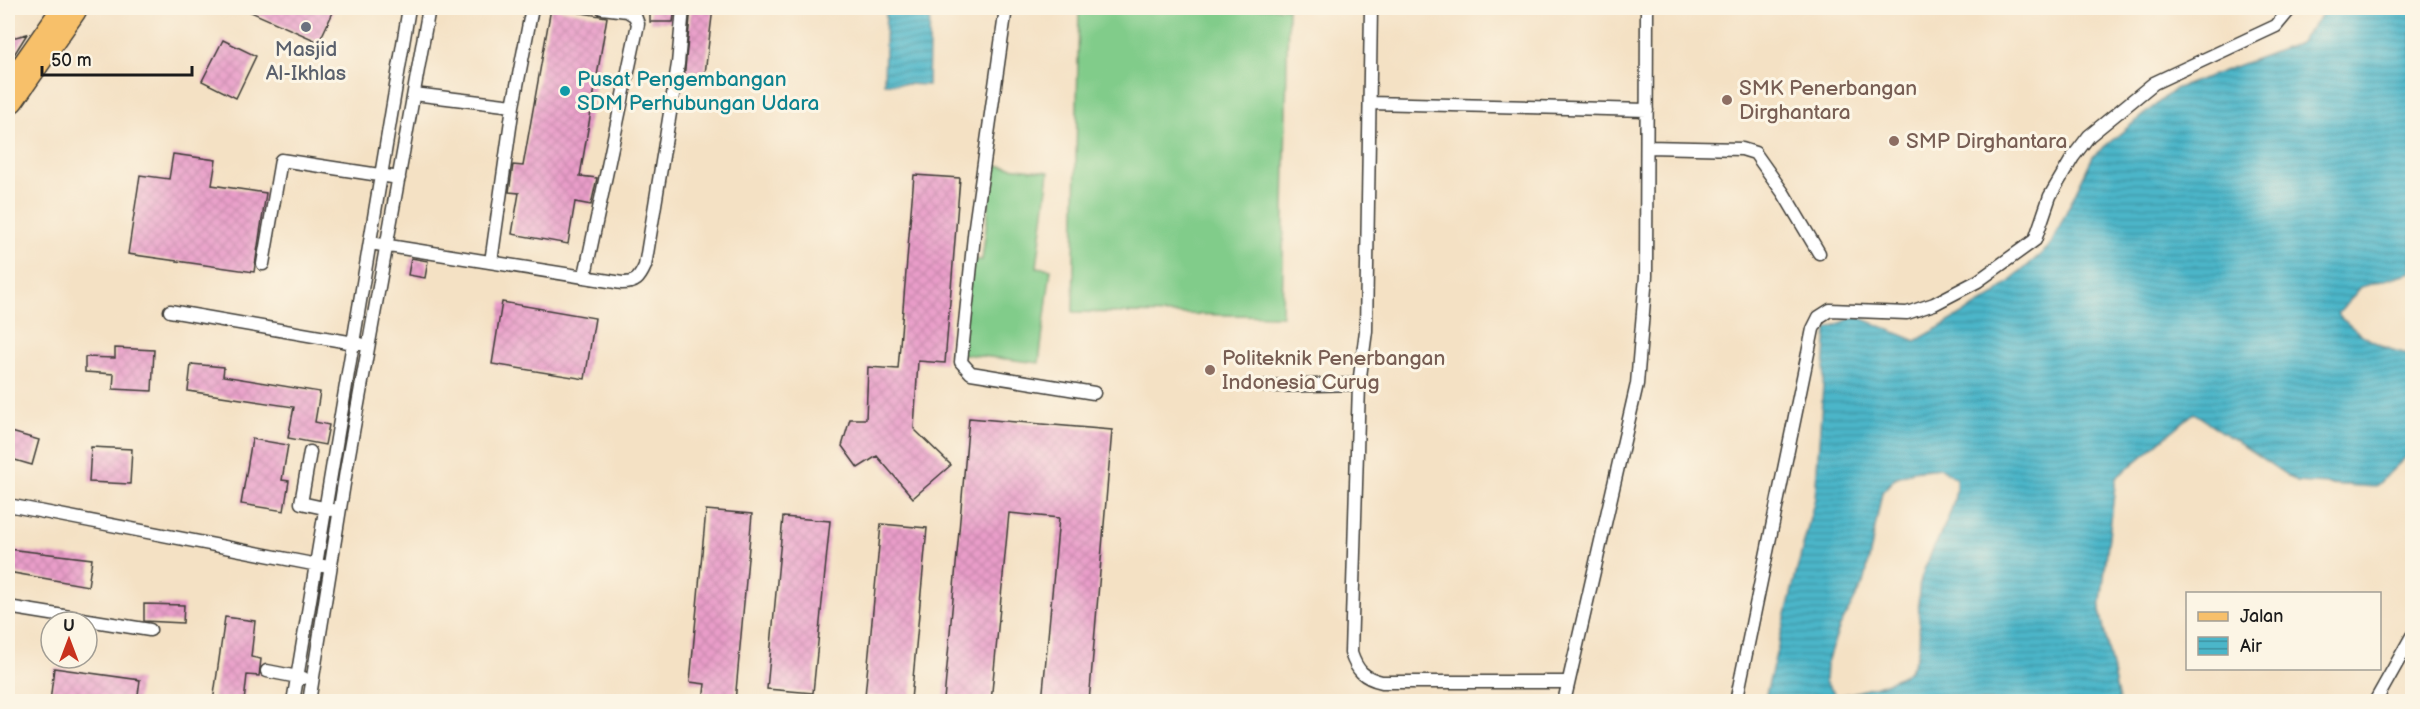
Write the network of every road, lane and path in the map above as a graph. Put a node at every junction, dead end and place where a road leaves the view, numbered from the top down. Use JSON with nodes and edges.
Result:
{"nodes":[{"id":1,"x":70,"y":8,"type":"edge"},
{"id":2,"x":409,"y":8,"type":"edge"},
{"id":3,"x":429,"y":8,"type":"edge"},
{"id":4,"x":532,"y":8,"type":"edge"},
{"id":5,"x":602,"y":8,"type":"edge"},
{"id":6,"x":683,"y":8,"type":"edge"},
{"id":7,"x":1006,"y":8,"type":"edge"},
{"id":8,"x":1371,"y":8,"type":"edge"},
{"id":9,"x":1647,"y":8,"type":"edge"},
{"id":10,"x":2291,"y":8,"type":"edge"},
{"id":11,"x":414,"y":94,"type":"junction"},
{"id":12,"x":8,"y":97,"type":"edge"},
{"id":13,"x":1370,"y":103,"type":"junction"},
{"id":14,"x":513,"y":106,"type":"junction"},
{"id":15,"x":1647,"y":110,"type":"junction"},
{"id":16,"x":1647,"y":147,"type":"junction"},
{"id":17,"x":381,"y":175,"type":"junction"},
{"id":18,"x":399,"y":178,"type":"junction"},
{"id":19,"x":370,"y":243,"type":"junction"},
{"id":20,"x":388,"y":246,"type":"junction"},
{"id":21,"x":1819,"y":253,"type":"dead end"},
{"id":22,"x":491,"y":262,"type":"junction"},
{"id":23,"x":263,"y":264,"type":"dead end"},
{"id":24,"x":585,"y":275,"type":"junction"},
{"id":25,"x":170,"y":311,"type":"dead end"},
{"id":26,"x":353,"y":343,"type":"junction"},
{"id":27,"x":369,"y":346,"type":"junction"},
{"id":28,"x":1359,"y":384,"type":"junction"},
{"id":29,"x":1265,"y":386,"type":"dead end"},
{"id":30,"x":1094,"y":393,"type":"dead end"},
{"id":31,"x":310,"y":452,"type":"dead end"},
{"id":32,"x":8,"y":506,"type":"edge"},
{"id":33,"x":326,"y":509,"type":"junction"},
{"id":34,"x":340,"y":512,"type":"junction"},
{"id":35,"x":316,"y":564,"type":"junction"},
{"id":36,"x":330,"y":567,"type":"junction"},
{"id":37,"x":8,"y":607,"type":"edge"},
{"id":38,"x":150,"y":630,"type":"dead end"},
{"id":39,"x":2412,"y":636,"type":"edge"},
{"id":40,"x":267,"y":671,"type":"dead end"},
{"id":41,"x":297,"y":676,"type":"junction"},
{"id":42,"x":313,"y":680,"type":"junction"},
{"id":43,"x":1568,"y":682,"type":"junction"},
{"id":44,"x":293,"y":702,"type":"edge"},
{"id":45,"x":309,"y":702,"type":"edge"},
{"id":46,"x":1564,"y":702,"type":"edge"},
{"id":47,"x":1736,"y":702,"type":"edge"},
{"id":48,"x":2375,"y":702,"type":"edge"}],
"edges":[{"from":1,"to":12,"type":"main road"},
{"from":2,"to":17,"type":"lane"},
{"from":3,"to":11,"type":"lane"},
{"from":4,"to":14,"type":"lane"},
{"from":5,"to":24,"type":"lane"},
{"from":6,"to":24,"type":"lane"},
{"from":7,"to":30,"type":"lane"},
{"from":8,"to":13,"type":"lane"},
{"from":9,"to":15,"type":"lane"},
{"from":10,"to":47,"type":"lane"},
{"from":11,"to":14,"type":"lane"},
{"from":11,"to":18,"type":"lane"},
{"from":13,"to":15,"type":"lane"},
{"from":13,"to":28,"type":"lane"},
{"from":14,"to":22,"type":"lane"},
{"from":15,"to":16,"type":"lane"},
{"from":16,"to":21,"type":"lane"},
{"from":16,"to":43,"type":"lane"},
{"from":17,"to":18,"type":"lane"},
{"from":17,"to":19,"type":"lane"},
{"from":17,"to":23,"type":"lane"},
{"from":18,"to":20,"type":"lane"},
{"from":19,"to":20,"type":"lane"},
{"from":19,"to":26,"type":"lane"},
{"from":20,"to":22,"type":"lane"},
{"from":20,"to":27,"type":"lane"},
{"from":22,"to":24,"type":"lane"},
{"from":25,"to":26,"type":"lane"},
{"from":26,"to":27,"type":"lane"},
{"from":26,"to":33,"type":"lane"},
{"from":27,"to":34,"type":"lane"},
{"from":28,"to":29,"type":"lane"},
{"from":28,"to":43,"type":"lane"},
{"from":31,"to":33,"type":"lane"},
{"from":32,"to":35,"type":"lane"},
{"from":33,"to":34,"type":"lane"},
{"from":33,"to":35,"type":"lane"},
{"from":34,"to":36,"type":"lane"},
{"from":35,"to":36,"type":"lane"},
{"from":35,"to":41,"type":"lane"},
{"from":36,"to":42,"type":"lane"},
{"from":37,"to":38,"type":"lane"},
{"from":39,"to":48,"type":"lane"},
{"from":40,"to":41,"type":"lane"},
{"from":41,"to":42,"type":"lane"},
{"from":41,"to":44,"type":"lane"},
{"from":42,"to":45,"type":"lane"},
{"from":43,"to":46,"type":"lane"}]}
